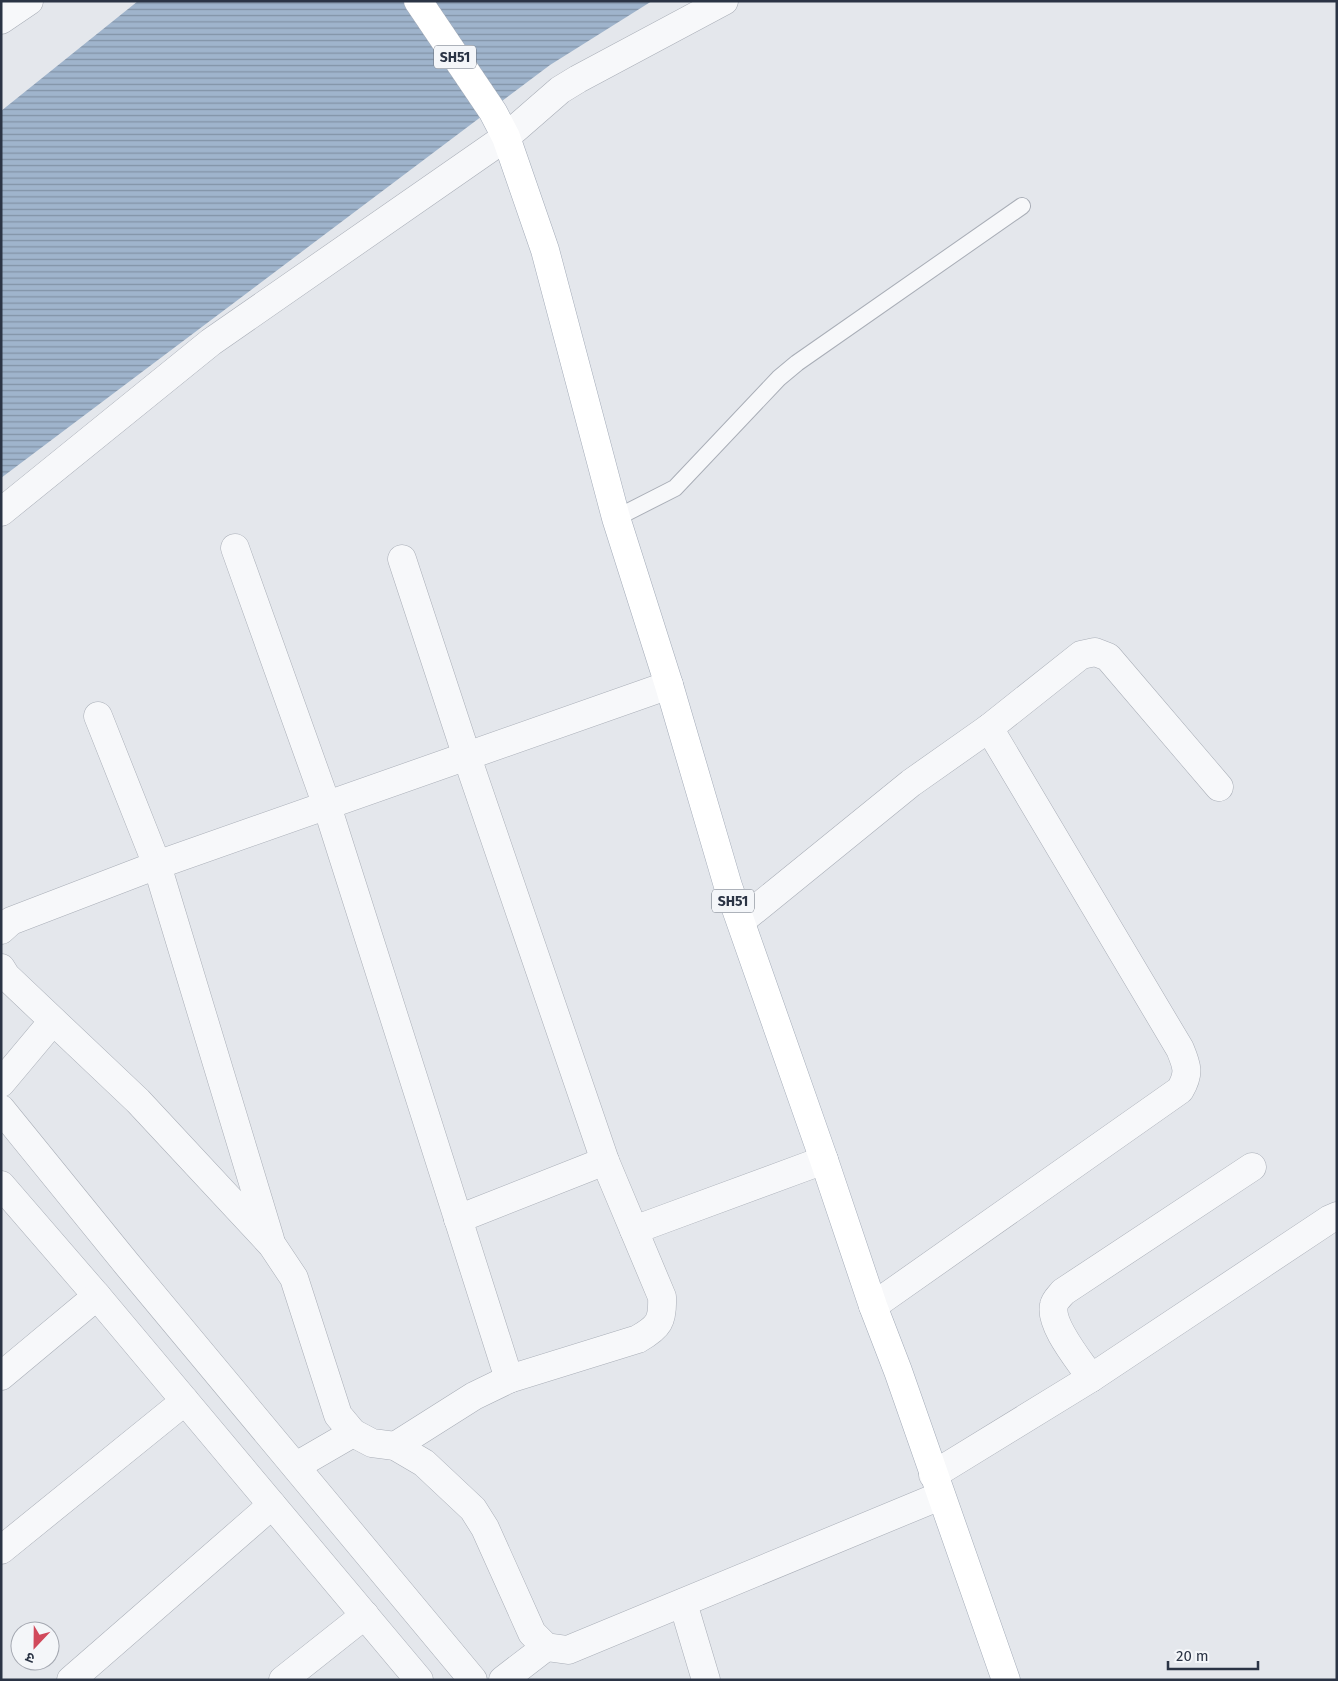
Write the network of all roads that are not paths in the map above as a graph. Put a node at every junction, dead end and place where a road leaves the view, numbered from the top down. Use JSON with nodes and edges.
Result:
{"nodes":[{"id":1,"x":29,"y":1,"type":"edge"},
{"id":2,"x":418,"y":1,"type":"edge"},
{"id":3,"x":724,"y":1,"type":"edge"},
{"id":4,"x":1,"y":20,"type":"edge"},
{"id":5,"x":506,"y":137,"type":"junction"},
{"id":6,"x":1022,"y":206,"type":"dead end"},
{"id":7,"x":1,"y":512,"type":"edge"},
{"id":8,"x":616,"y":518,"type":"junction"},
{"id":9,"x":235,"y":548,"type":"dead end"},
{"id":10,"x":402,"y":558,"type":"dead end"},
{"id":11,"x":668,"y":685,"type":"junction"},
{"id":12,"x":98,"y":716,"type":"dead end"},
{"id":13,"x":989,"y":728,"type":"junction"},
{"id":14,"x":467,"y":757,"type":"junction"},
{"id":15,"x":1219,"y":787,"type":"dead end"},
{"id":16,"x":327,"y":806,"type":"junction"},
{"id":17,"x":157,"y":864,"type":"junction"},
{"id":18,"x":741,"y":921,"type":"junction"},
{"id":19,"x":1,"y":930,"type":"edge"},
{"id":20,"x":1,"y":968,"type":"edge"},
{"id":21,"x":53,"y":1021,"type":"junction"},
{"id":22,"x":1,"y":1083,"type":"edge"},
{"id":23,"x":1,"y":1109,"type":"edge"},
{"id":24,"x":824,"y":1160,"type":"junction"},
{"id":25,"x":605,"y":1161,"type":"junction"},
{"id":26,"x":1252,"y":1167,"type":"dead end"},
{"id":27,"x":4,"y":1191,"type":"edge"},
{"id":28,"x":1337,"y":1216,"type":"edge"},
{"id":29,"x":458,"y":1219,"type":"junction"},
{"id":30,"x":634,"y":1230,"type":"junction"},
{"id":31,"x":272,"y":1245,"type":"junction"},
{"id":32,"x":97,"y":1296,"type":"junction"},
{"id":33,"x":873,"y":1306,"type":"junction"},
{"id":34,"x":1,"y":1376,"type":"edge"},
{"id":35,"x":1091,"y":1378,"type":"junction"},
{"id":36,"x":509,"y":1379,"type":"junction"},
{"id":37,"x":185,"y":1401,"type":"junction"},
{"id":38,"x":353,"y":1433,"type":"junction"},
{"id":39,"x":395,"y":1446,"type":"junction"},
{"id":40,"x":296,"y":1466,"type":"junction"},
{"id":41,"x":936,"y":1485,"type":"junction"},
{"id":42,"x":272,"y":1505,"type":"junction"},
{"id":43,"x":1,"y":1550,"type":"edge"},
{"id":44,"x":683,"y":1603,"type":"junction"},
{"id":45,"x":365,"y":1615,"type":"junction"},
{"id":46,"x":546,"y":1648,"type":"junction"},
{"id":47,"x":71,"y":1680,"type":"edge"},
{"id":48,"x":282,"y":1680,"type":"edge"},
{"id":49,"x":419,"y":1680,"type":"edge"},
{"id":50,"x":473,"y":1680,"type":"edge"},
{"id":51,"x":503,"y":1680,"type":"edge"},
{"id":52,"x":706,"y":1680,"type":"edge"},
{"id":53,"x":1006,"y":1680,"type":"edge"}],
"edges":[{"from":1,"to":4,"type":"street"},
{"from":2,"to":5,"type":"main road","number":"SH51"},
{"from":3,"to":5,"type":"street"},
{"from":5,"to":7,"type":"street"},
{"from":5,"to":8,"type":"main road","number":"SH51"},
{"from":6,"to":8,"type":"lane"},
{"from":8,"to":11,"type":"main road","number":"SH51"},
{"from":9,"to":16,"type":"street"},
{"from":10,"to":14,"type":"street"},
{"from":11,"to":14,"type":"street"},
{"from":11,"to":18,"type":"main road","number":"SH51"},
{"from":12,"to":17,"type":"street"},
{"from":13,"to":15,"type":"street"},
{"from":13,"to":18,"type":"street"},
{"from":13,"to":33,"type":"street"},
{"from":14,"to":16,"type":"street"},
{"from":14,"to":25,"type":"street"},
{"from":16,"to":17,"type":"street"},
{"from":16,"to":29,"type":"street"},
{"from":17,"to":19,"type":"street"},
{"from":17,"to":31,"type":"street"},
{"from":18,"to":24,"type":"main road","number":"SH51"},
{"from":20,"to":21,"type":"street"},
{"from":21,"to":22,"type":"street"},
{"from":21,"to":31,"type":"street"},
{"from":23,"to":40,"type":"street"},
{"from":24,"to":30,"type":"street"},
{"from":24,"to":33,"type":"main road","number":"SH51"},
{"from":25,"to":29,"type":"street"},
{"from":25,"to":30,"type":"street"},
{"from":26,"to":35,"type":"street"},
{"from":27,"to":32,"type":"street"},
{"from":28,"to":35,"type":"street"},
{"from":29,"to":36,"type":"street"},
{"from":30,"to":36,"type":"street"},
{"from":31,"to":38,"type":"street"},
{"from":32,"to":34,"type":"street"},
{"from":32,"to":37,"type":"street"},
{"from":33,"to":41,"type":"main road","number":"SH51"},
{"from":35,"to":41,"type":"street"},
{"from":36,"to":39,"type":"street"},
{"from":37,"to":42,"type":"street"},
{"from":37,"to":43,"type":"street"},
{"from":38,"to":39,"type":"street"},
{"from":38,"to":40,"type":"street"},
{"from":39,"to":46,"type":"street"},
{"from":40,"to":50,"type":"street"},
{"from":41,"to":44,"type":"street"},
{"from":41,"to":53,"type":"main road","number":"SH51"},
{"from":42,"to":45,"type":"street"},
{"from":42,"to":47,"type":"street"},
{"from":44,"to":46,"type":"street"},
{"from":44,"to":52,"type":"street"},
{"from":45,"to":48,"type":"street"},
{"from":45,"to":49,"type":"street"},
{"from":46,"to":51,"type":"street"}]}
